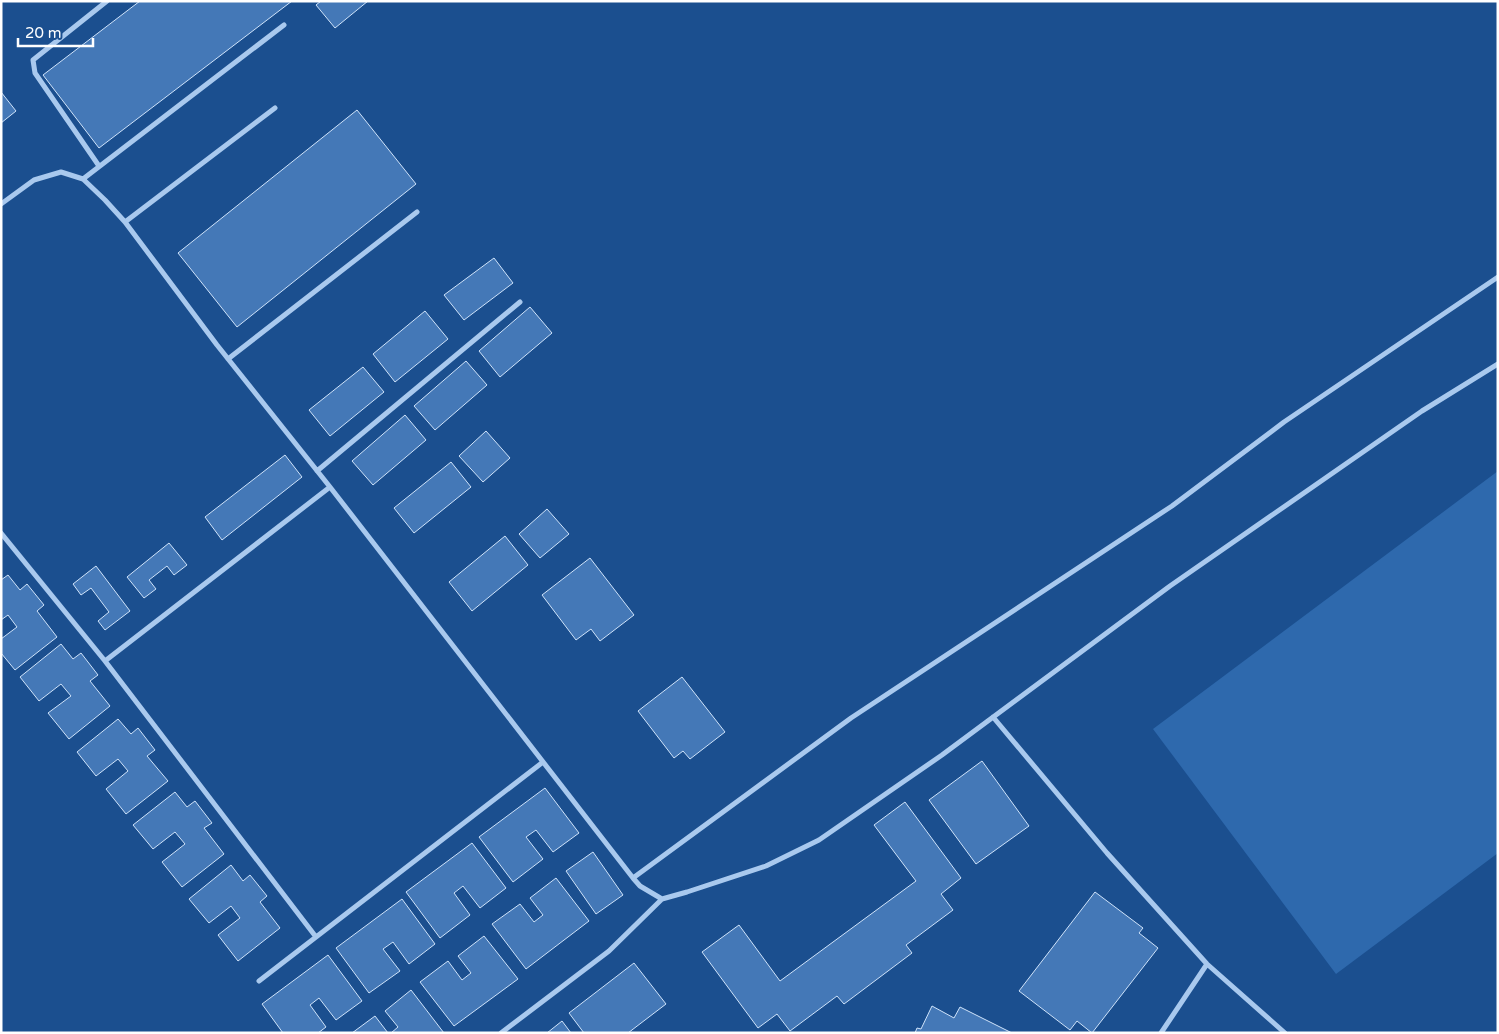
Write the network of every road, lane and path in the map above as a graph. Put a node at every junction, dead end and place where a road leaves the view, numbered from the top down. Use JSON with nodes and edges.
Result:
{"nodes":[{"id":1,"x":107,"y":1,"type":"edge"},
{"id":2,"x":284,"y":25,"type":"dead end"},
{"id":3,"x":275,"y":108,"type":"dead end"},
{"id":4,"x":99,"y":166,"type":"junction"},
{"id":5,"x":83,"y":179,"type":"junction"},
{"id":6,"x":1,"y":204,"type":"edge"},
{"id":7,"x":416,"y":212,"type":"dead end"},
{"id":8,"x":125,"y":222,"type":"junction"},
{"id":9,"x":1498,"y":277,"type":"edge"},
{"id":10,"x":520,"y":302,"type":"dead end"},
{"id":11,"x":228,"y":359,"type":"junction"},
{"id":12,"x":1498,"y":364,"type":"edge"},
{"id":13,"x":317,"y":471,"type":"junction"},
{"id":14,"x":330,"y":487,"type":"junction"},
{"id":15,"x":1,"y":533,"type":"edge"},
{"id":16,"x":105,"y":661,"type":"junction"},
{"id":17,"x":993,"y":717,"type":"junction"},
{"id":18,"x":543,"y":762,"type":"junction"},
{"id":19,"x":634,"y":878,"type":"junction"},
{"id":20,"x":662,"y":899,"type":"junction"},
{"id":21,"x":316,"y":937,"type":"junction"},
{"id":22,"x":1207,"y":964,"type":"junction"},
{"id":23,"x":259,"y":981,"type":"dead end"},
{"id":24,"x":501,"y":1033,"type":"edge"},
{"id":25,"x":1161,"y":1033,"type":"edge"},
{"id":26,"x":1284,"y":1033,"type":"edge"}],
"edges":[{"from":1,"to":4,"type":"street"},
{"from":2,"to":4,"type":"street"},
{"from":3,"to":8,"type":"street"},
{"from":4,"to":5,"type":"street"},
{"from":5,"to":6,"type":"street"},
{"from":5,"to":8,"type":"street"},
{"from":7,"to":11,"type":"street"},
{"from":8,"to":11,"type":"street"},
{"from":9,"to":19,"type":"street"},
{"from":10,"to":13,"type":"street"},
{"from":11,"to":13,"type":"street"},
{"from":12,"to":17,"type":"street"},
{"from":13,"to":14,"type":"street"},
{"from":14,"to":16,"type":"street"},
{"from":14,"to":18,"type":"street"},
{"from":15,"to":16,"type":"street"},
{"from":16,"to":21,"type":"street"},
{"from":17,"to":20,"type":"street"},
{"from":17,"to":22,"type":"street"},
{"from":18,"to":19,"type":"street"},
{"from":18,"to":21,"type":"street"},
{"from":19,"to":20,"type":"street"},
{"from":20,"to":24,"type":"street"},
{"from":21,"to":23,"type":"street"},
{"from":22,"to":25,"type":"street"},
{"from":22,"to":26,"type":"street"}]}
